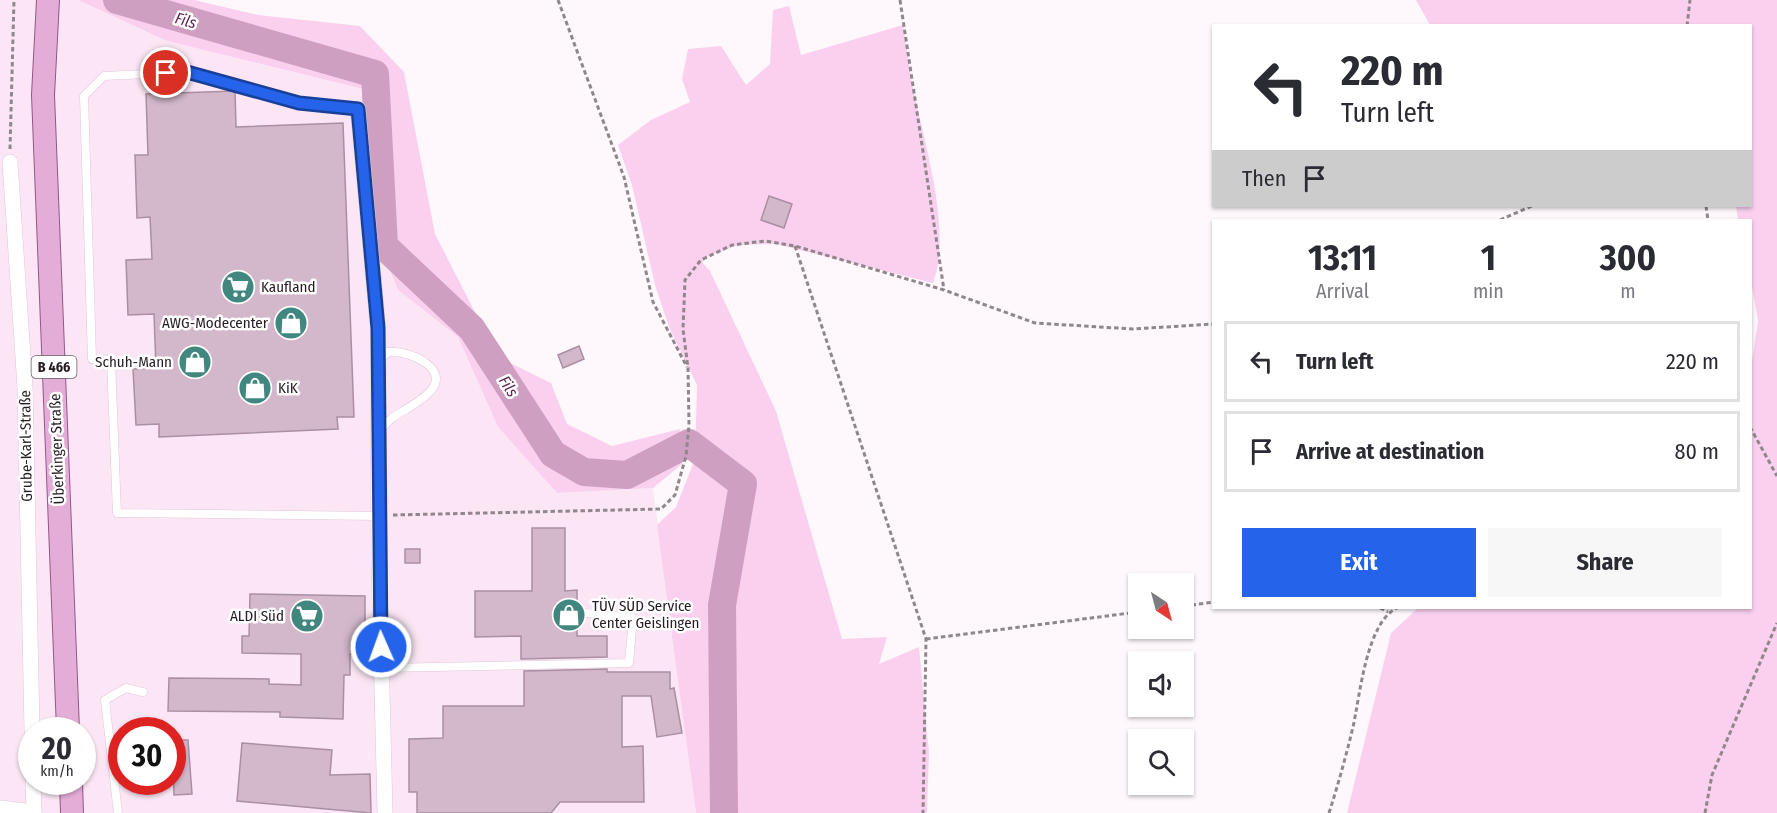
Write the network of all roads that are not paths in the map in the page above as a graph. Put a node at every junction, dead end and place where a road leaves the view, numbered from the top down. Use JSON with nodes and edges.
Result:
{"nodes":[{"id":1,"x":48,"y":0,"type":"edge"},
{"id":2,"x":358,"y":109,"type":"joint"},
{"id":3,"x":10,"y":162,"type":"road end"},
{"id":4,"x":378,"y":361,"type":"junction"},
{"id":5,"x":378,"y":433,"type":"junction"},
{"id":6,"x":379,"y":516,"type":"junction"},
{"id":7,"x":586,"y":613,"type":"dead end"},
{"id":8,"x":382,"y":668,"type":"junction"},
{"id":9,"x":143,"y":692,"type":"dead end"},
{"id":10,"x":32,"y":717,"type":"edge"},
{"id":11,"x":67,"y":717,"type":"edge"},
{"id":12,"x":33,"y":795,"type":"edge"},
{"id":13,"x":71,"y":795,"type":"edge"},
{"id":14,"x":0,"y":808,"type":"edge"},
{"id":15,"x":34,"y":812,"type":"edge"},
{"id":16,"x":72,"y":813,"type":"edge"},
{"id":17,"x":118,"y":813,"type":"edge"},
{"id":18,"x":385,"y":813,"type":"edge"}],
"edges":[{"from":1,"to":11,"type":"main road","name":"Überkinger Straße","number":"B 466"},
{"from":2,"to":4,"type":"street"},
{"from":2,"to":6,"type":"lane"},
{"from":3,"to":10,"type":"street","name":"Grube-Karl-Straße"},
{"from":4,"to":5,"type":"street"},
{"from":4,"to":5,"type":"lane"},
{"from":5,"to":6,"type":"street"},
{"from":6,"to":8,"type":"street"},
{"from":7,"to":8,"type":"lane"},
{"from":8,"to":18,"type":"street"},
{"from":9,"to":17,"type":"lane"},
{"from":12,"to":15,"type":"street"},
{"from":13,"to":16,"type":"main road"},
{"from":14,"to":15,"type":"street"}]}
